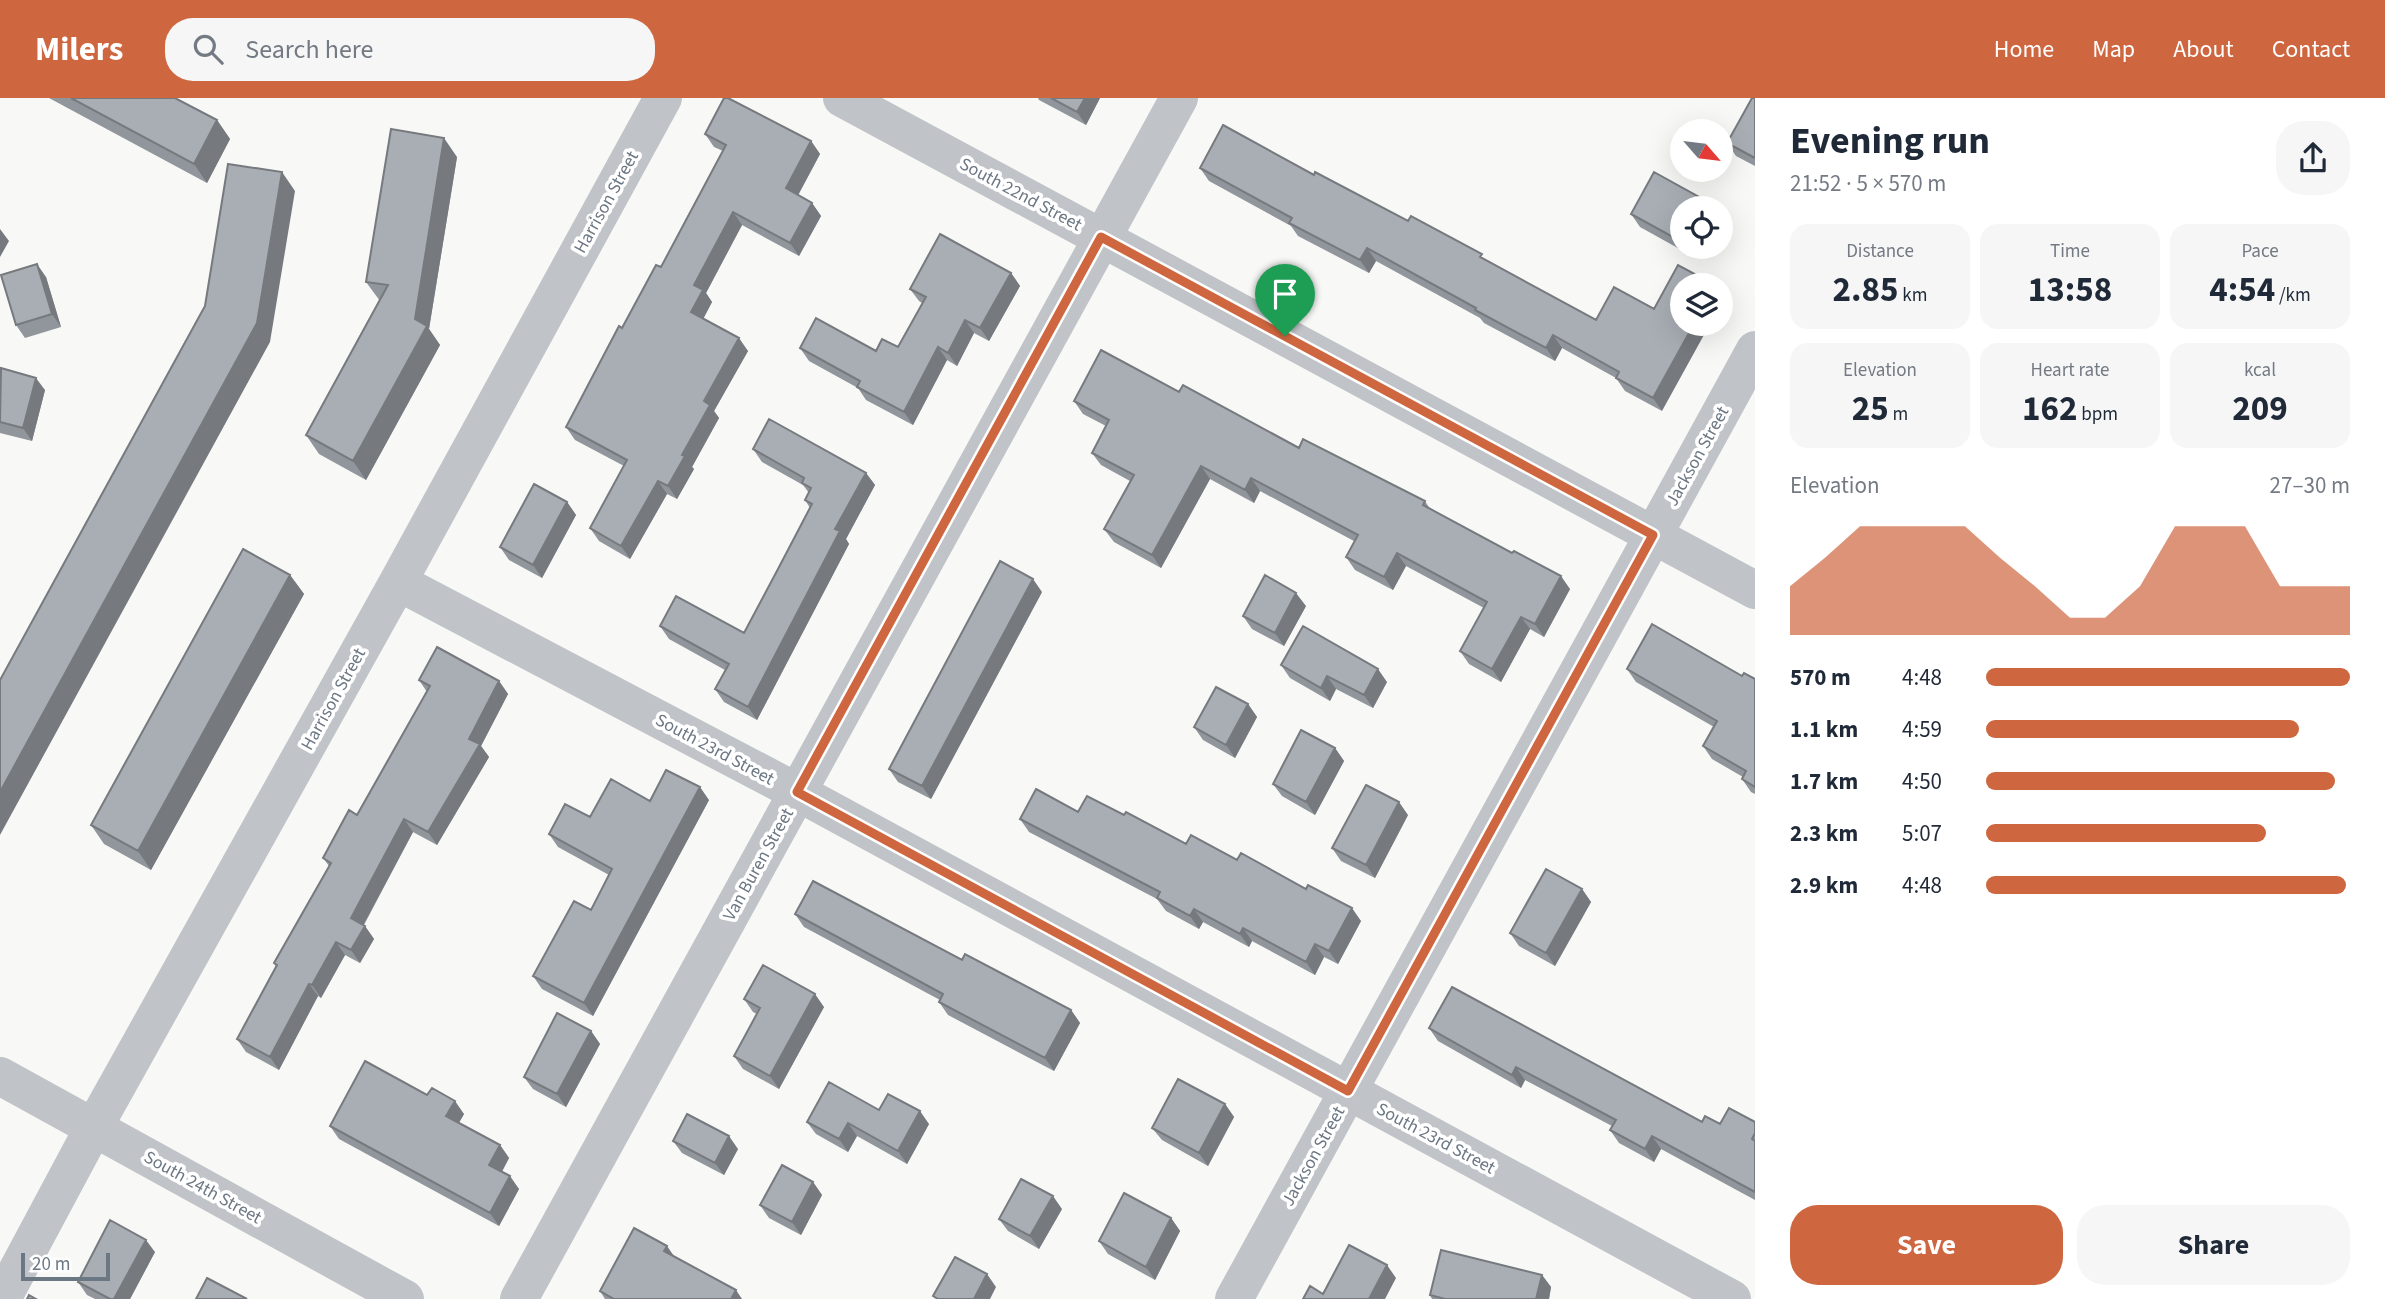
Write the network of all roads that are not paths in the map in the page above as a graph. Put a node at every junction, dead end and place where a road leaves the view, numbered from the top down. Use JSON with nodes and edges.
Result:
{"nodes":[{"id":1,"x":663,"y":98,"type":"edge"},
{"id":2,"x":842,"y":98,"type":"edge"},
{"id":3,"x":1179,"y":98,"type":"edge"},
{"id":4,"x":1101,"y":237,"type":"junction"},
{"id":5,"x":1755,"y":349,"type":"edge"},
{"id":6,"x":1653,"y":535,"type":"junction"},
{"id":7,"x":398,"y":582,"type":"junction"},
{"id":8,"x":1755,"y":590,"type":"edge"},
{"id":9,"x":797,"y":792,"type":"junction"},
{"id":10,"x":0,"y":1076,"type":"edge"},
{"id":11,"x":1348,"y":1091,"type":"junction"},
{"id":12,"x":94,"y":1127,"type":"junction"},
{"id":13,"x":2,"y":1299,"type":"edge"},
{"id":14,"x":405,"y":1299,"type":"edge"},
{"id":15,"x":519,"y":1299,"type":"edge"},
{"id":16,"x":1234,"y":1299,"type":"edge"},
{"id":17,"x":1732,"y":1299,"type":"edge"}],
"edges":[{"from":1,"to":7,"type":"street","name":"Harrison Street"},
{"from":2,"to":4,"type":"street","name":"South 22nd Street"},
{"from":3,"to":4,"type":"street","name":"Van Buren Street"},
{"from":4,"to":6,"type":"street","name":"South 22nd Street"},
{"from":4,"to":9,"type":"street","name":"Van Buren Street"},
{"from":5,"to":6,"type":"street","name":"Jackson Street"},
{"from":6,"to":8,"type":"street","name":"South 22nd Street"},
{"from":6,"to":11,"type":"street","name":"Jackson Street"},
{"from":7,"to":9,"type":"street","name":"South 23rd Street"},
{"from":7,"to":12,"type":"street","name":"Harrison Street"},
{"from":9,"to":11,"type":"street","name":"South 23rd Street"},
{"from":9,"to":15,"type":"street","name":"Van Buren Street"},
{"from":10,"to":12,"type":"street","name":"South 24th Street"},
{"from":11,"to":16,"type":"street","name":"Jackson Street"},
{"from":11,"to":17,"type":"street","name":"South 23rd Street"},
{"from":12,"to":13,"type":"street","name":"Harrison Street"},
{"from":12,"to":14,"type":"street","name":"South 24th Street"}]}
